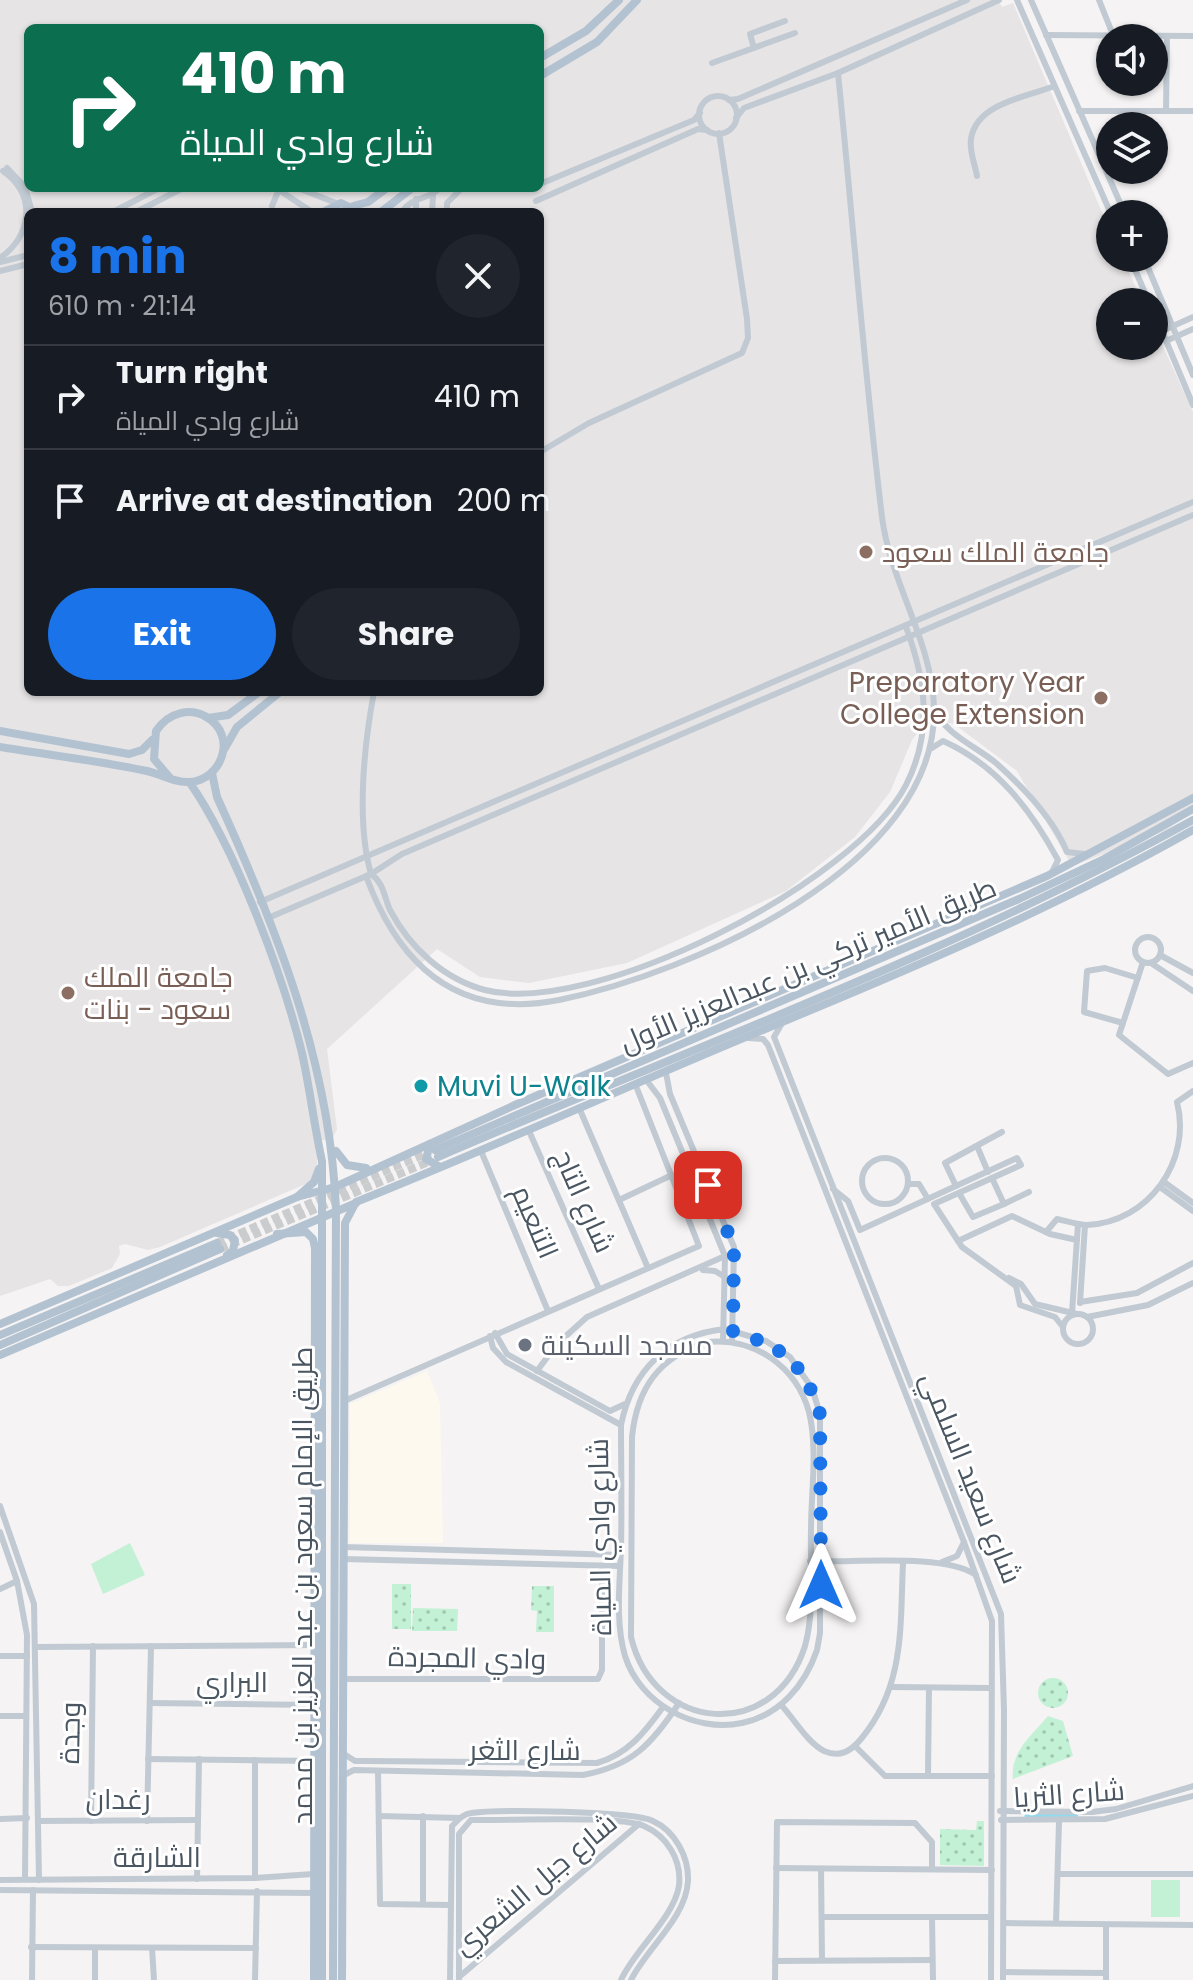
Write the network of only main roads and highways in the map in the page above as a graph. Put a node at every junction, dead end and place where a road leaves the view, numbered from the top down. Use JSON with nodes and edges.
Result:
{"nodes":[{"id":1,"x":619,"y":0,"type":"edge"},
{"id":2,"x":637,"y":0,"type":"edge"},
{"id":3,"x":544,"y":56,"type":"edge"},
{"id":4,"x":544,"y":74,"type":"edge"},
{"id":5,"x":382,"y":192,"type":"edge"},
{"id":6,"x":407,"y":192,"type":"edge"},
{"id":7,"x":329,"y":208,"type":"edge"},
{"id":8,"x":354,"y":208,"type":"edge"},
{"id":9,"x":359,"y":208,"type":"edge"},
{"id":10,"x":386,"y":208,"type":"edge"},
{"id":11,"x":254,"y":696,"type":"edge"},
{"id":12,"x":275,"y":696,"type":"edge"},
{"id":13,"x":208,"y":718,"type":"junction"},
{"id":14,"x":0,"y":731,"type":"edge"},
{"id":15,"x":152,"y":740,"type":"junction"},
{"id":16,"x":0,"y":747,"type":"edge"},
{"id":17,"x":223,"y":752,"type":"junction"},
{"id":18,"x":212,"y":773,"type":"junction"},
{"id":19,"x":171,"y":779,"type":"junction"},
{"id":20,"x":190,"y":783,"type":"junction"},
{"id":21,"x":1193,"y":798,"type":"edge"},
{"id":22,"x":1193,"y":809,"type":"edge"},
{"id":23,"x":1193,"y":820,"type":"edge"},
{"id":24,"x":1193,"y":830,"type":"edge"},
{"id":25,"x":889,"y":944,"type":"junction"},
{"id":26,"x":908,"y":969,"type":"junction"},
{"id":27,"x":775,"y":1005,"type":"junction"},
{"id":28,"x":767,"y":1019,"type":"junction"},
{"id":29,"x":326,"y":1109,"type":"junction"},
{"id":30,"x":314,"y":1113,"type":"junction"},
{"id":31,"x":332,"y":1139,"type":"junction"},
{"id":32,"x":437,"y":1140,"type":"junction"},
{"id":33,"x":322,"y":1161,"type":"junction"},
{"id":34,"x":445,"y":1165,"type":"junction"},
{"id":35,"x":374,"y":1167,"type":"junction"},
{"id":36,"x":335,"y":1187,"type":"junction"},
{"id":37,"x":322,"y":1192,"type":"junction"},
{"id":38,"x":297,"y":1197,"type":"junction"},
{"id":39,"x":356,"y":1202,"type":"junction"},
{"id":40,"x":336,"y":1209,"type":"junction"},
{"id":41,"x":324,"y":1215,"type":"junction"},
{"id":42,"x":212,"y":1234,"type":"junction"},
{"id":43,"x":277,"y":1234,"type":"junction"},
{"id":44,"x":220,"y":1261,"type":"junction"},
{"id":45,"x":324,"y":1263,"type":"junction"},
{"id":46,"x":336,"y":1297,"type":"junction"},
{"id":47,"x":314,"y":1310,"type":"junction"},
{"id":48,"x":0,"y":1324,"type":"edge"},
{"id":49,"x":0,"y":1335,"type":"edge"},
{"id":50,"x":0,"y":1345,"type":"edge"},
{"id":51,"x":0,"y":1355,"type":"edge"},
{"id":52,"x":344,"y":1383,"type":"junction"},
{"id":53,"x":324,"y":1605,"type":"junction"},
{"id":54,"x":314,"y":1705,"type":"junction"},
{"id":55,"x":343,"y":1788,"type":"junction"},
{"id":56,"x":315,"y":1793,"type":"junction"},
{"id":57,"x":324,"y":1850,"type":"junction"},
{"id":58,"x":335,"y":1853,"type":"junction"},
{"id":59,"x":314,"y":1980,"type":"edge"},
{"id":60,"x":322,"y":1980,"type":"edge"},
{"id":61,"x":333,"y":1980,"type":"edge"},
{"id":62,"x":342,"y":1980,"type":"edge"}],
"edges":[{"from":1,"to":3,"type":"main road"},
{"from":2,"to":4,"type":"main road"},
{"from":5,"to":9,"type":"main road"},
{"from":6,"to":10,"type":"main road"},
{"from":7,"to":8,"type":"main road"},
{"from":11,"to":13,"type":"main road"},
{"from":12,"to":17,"type":"main road"},
{"from":13,"to":15,"type":"main road"},
{"from":13,"to":17,"type":"main road"},
{"from":14,"to":15,"type":"main road"},
{"from":15,"to":19,"type":"main road"},
{"from":16,"to":19,"type":"main road"},
{"from":17,"to":18,"type":"main road"},
{"from":18,"to":20,"type":"main road"},
{"from":18,"to":29,"type":"main road","name":"طريق الإمام سعود بن عبد العزيز بن محمد"},
{"from":19,"to":20,"type":"main road"},
{"from":20,"to":30,"type":"main road","name":"طريق الإمام سعود بن عبد العزيز بن محمد"},
{"from":21,"to":25,"type":"main road"},
{"from":22,"to":27,"type":"main road","name":"طريق الأمير تركي بن عبدالعزيز الأول"},
{"from":23,"to":28,"type":"main road","name":"طريق الأمير تركي بن عبدالعزيز الأول"},
{"from":24,"to":26,"type":"main road"},
{"from":25,"to":27,"type":"main road"},
{"from":25,"to":32,"type":"main road"},
{"from":26,"to":28,"type":"main road"},
{"from":26,"to":34,"type":"main road"},
{"from":27,"to":28,"type":"main road","name":"طريق الأمير تركي بن عبدالعزيز الأول"},
{"from":29,"to":30,"type":"main road"},
{"from":29,"to":31,"type":"main road","name":"طريق الإمام سعود بن عبد العزيز بن محمد"},
{"from":30,"to":33,"type":"main road","name":"طريق الإمام سعود بن عبد العزيز بن محمد"},
{"from":31,"to":35,"type":"main road"},
{"from":31,"to":36,"type":"main road","name":"طريق الإمام سعود بن عبد العزيز بن محمد"},
{"from":32,"to":34,"type":"main road"},
{"from":32,"to":35,"type":"main road"},
{"from":33,"to":37,"type":"main road","name":"طريق الإمام سعود بن عبد العزيز بن محمد"},
{"from":33,"to":38,"type":"main road"},
{"from":34,"to":39,"type":"main road"},
{"from":35,"to":36,"type":"main road"},
{"from":36,"to":37,"type":"main road"},
{"from":36,"to":40,"type":"main road","name":"طريق الإمام سعود بن عبد العزيز بن محمد"},
{"from":37,"to":38,"type":"main road"},
{"from":37,"to":41,"type":"main road","name":"طريق الإمام سعود بن عبد العزيز بن محمد"},
{"from":38,"to":42,"type":"main road"},
{"from":39,"to":40,"type":"main road"},
{"from":39,"to":52,"type":"main road"},
{"from":40,"to":41,"type":"main road"},
{"from":40,"to":46,"type":"main road","name":"طريق الإمام سعود بن عبد العزيز بن محمد"},
{"from":41,"to":43,"type":"main road"},
{"from":41,"to":45,"type":"main road","name":"طريق الإمام سعود بن عبد العزيز بن محمد"},
{"from":42,"to":44,"type":"main road"},
{"from":42,"to":48,"type":"main road"},
{"from":43,"to":44,"type":"main road"},
{"from":43,"to":47,"type":"main road"},
{"from":44,"to":51,"type":"main road"},
{"from":45,"to":47,"type":"main road"},
{"from":45,"to":53,"type":"main road","name":"طريق الإمام سعود بن عبد العزيز بن محمد"},
{"from":46,"to":52,"type":"main road"},
{"from":46,"to":58,"type":"main road","name":"طريق الإمام سعود بن عبد العزيز بن محمد"},
{"from":47,"to":54,"type":"main road"},
{"from":49,"to":50,"type":"main road"},
{"from":52,"to":55,"type":"main road"},
{"from":53,"to":54,"type":"main road"},
{"from":53,"to":57,"type":"main road","name":"طريق الإمام سعود بن عبد العزيز بن محمد"},
{"from":54,"to":56,"type":"main road"},
{"from":55,"to":58,"type":"main road"},
{"from":55,"to":62,"type":"main road"},
{"from":56,"to":57,"type":"main road"},
{"from":56,"to":59,"type":"main road"},
{"from":57,"to":60,"type":"main road","name":"طريق الإمام سعود بن عبد العزيز بن محمد"},
{"from":58,"to":61,"type":"main road","name":"طريق الإمام سعود بن عبد العزيز بن محمد"}]}
